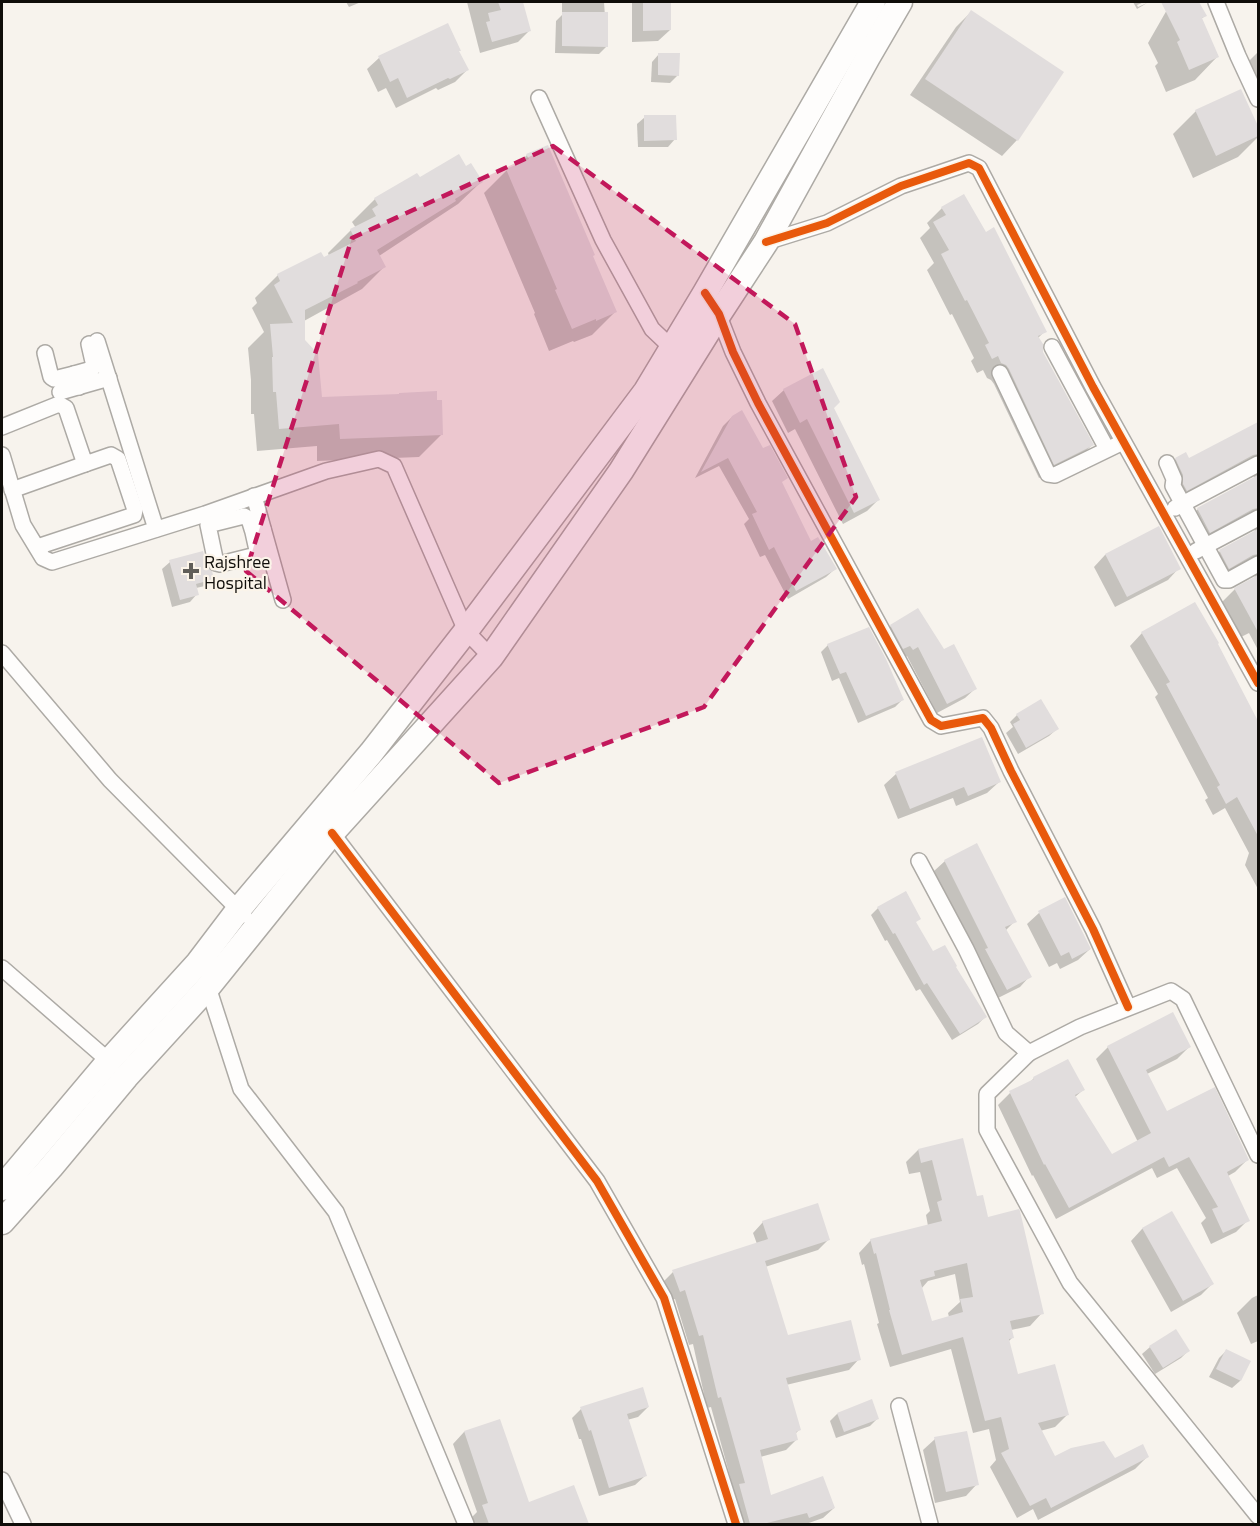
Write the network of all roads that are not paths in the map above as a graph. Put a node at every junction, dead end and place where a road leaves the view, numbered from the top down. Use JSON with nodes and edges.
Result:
{"nodes":[{"id":1,"x":873,"y":2,"type":"edge"},
{"id":2,"x":900,"y":2,"type":"edge"},
{"id":3,"x":1216,"y":2,"type":"edge"},
{"id":4,"x":539,"y":98,"type":"dead end"},
{"id":5,"x":1258,"y":99,"type":"edge"},
{"id":6,"x":766,"y":242,"type":"junction"},
{"id":7,"x":705,"y":292,"type":"junction"},
{"id":8,"x":719,"y":314,"type":"junction"},
{"id":9,"x":1052,"y":347,"type":"dead end"},
{"id":10,"x":672,"y":348,"type":"junction"},
{"id":11,"x":45,"y":353,"type":"dead end"},
{"id":12,"x":1000,"y":373,"type":"dead end"},
{"id":13,"x":109,"y":378,"type":"junction"},
{"id":14,"x":76,"y":380,"type":"junction"},
{"id":15,"x":1093,"y":387,"type":"junction"},
{"id":16,"x":60,"y":393,"type":"dead end"},
{"id":17,"x":1077,"y":394,"type":"junction"},
{"id":18,"x":2,"y":427,"type":"edge"},
{"id":19,"x":1123,"y":441,"type":"junction"},
{"id":20,"x":1107,"y":449,"type":"junction"},
{"id":21,"x":2,"y":455,"type":"edge"},
{"id":22,"x":1167,"y":463,"type":"dead end"},
{"id":23,"x":85,"y":464,"type":"junction"},
{"id":24,"x":1258,"y":464,"type":"edge"},
{"id":25,"x":12,"y":490,"type":"junction"},
{"id":26,"x":254,"y":496,"type":"junction"},
{"id":27,"x":1182,"y":504,"type":"junction"},
{"id":28,"x":1164,"y":514,"type":"junction"},
{"id":29,"x":1258,"y":518,"type":"edge"},
{"id":30,"x":206,"y":519,"type":"junction"},
{"id":31,"x":156,"y":529,"type":"junction"},
{"id":32,"x":258,"y":531,"type":"junction"},
{"id":33,"x":1205,"y":546,"type":"junction"},
{"id":34,"x":37,"y":547,"type":"junction"},
{"id":35,"x":1188,"y":555,"type":"junction"},
{"id":36,"x":1258,"y":564,"type":"edge"},
{"id":37,"x":283,"y":600,"type":"dead end"},
{"id":38,"x":466,"y":631,"type":"junction"},
{"id":39,"x":2,"y":653,"type":"edge"},
{"id":40,"x":490,"y":657,"type":"junction"},
{"id":41,"x":1258,"y":683,"type":"edge"},
{"id":42,"x":332,"y":833,"type":"junction"},
{"id":43,"x":919,"y":861,"type":"dead end"},
{"id":44,"x":239,"y":909,"type":"junction"},
{"id":45,"x":255,"y":927,"type":"junction"},
{"id":46,"x":2,"y":968,"type":"edge"},
{"id":47,"x":209,"y":973,"type":"junction"},
{"id":48,"x":1128,"y":1007,"type":"junction"},
{"id":49,"x":1029,"y":1053,"type":"junction"},
{"id":50,"x":109,"y":1061,"type":"junction"},
{"id":51,"x":1258,"y":1155,"type":"edge"},
{"id":52,"x":2,"y":1188,"type":"edge"},
{"id":53,"x":2,"y":1222,"type":"edge"},
{"id":54,"x":899,"y":1406,"type":"dead end"},
{"id":55,"x":2,"y":1480,"type":"edge"},
{"id":56,"x":1258,"y":1516,"type":"edge"},
{"id":57,"x":23,"y":1524,"type":"edge"},
{"id":58,"x":466,"y":1524,"type":"edge"},
{"id":59,"x":736,"y":1524,"type":"edge"},
{"id":60,"x":930,"y":1524,"type":"edge"}],
"edges":[{"from":1,"to":7,"type":"main road"},
{"from":2,"to":6,"type":"main road"},
{"from":3,"to":5,"type":"street"},
{"from":4,"to":10,"type":"street"},
{"from":6,"to":8,"type":"main road"},
{"from":6,"to":15,"type":"street"},
{"from":7,"to":8,"type":"street"},
{"from":7,"to":10,"type":"main road"},
{"from":8,"to":40,"type":"main road"},
{"from":8,"to":48,"type":"street"},
{"from":9,"to":17,"type":"street"},
{"from":10,"to":38,"type":"main road"},
{"from":11,"to":14,"type":"street"},
{"from":12,"to":20,"type":"street"},
{"from":13,"to":14,"type":"street"},
{"from":13,"to":14,"type":"street"},
{"from":13,"to":31,"type":"street"},
{"from":14,"to":16,"type":"street"},
{"from":15,"to":17,"type":"street"},
{"from":15,"to":19,"type":"street"},
{"from":17,"to":20,"type":"street"},
{"from":18,"to":23,"type":"street"},
{"from":19,"to":20,"type":"street"},
{"from":19,"to":28,"type":"street"},
{"from":21,"to":25,"type":"street"},
{"from":22,"to":27,"type":"street"},
{"from":23,"to":25,"type":"street"},
{"from":23,"to":34,"type":"street"},
{"from":24,"to":27,"type":"street"},
{"from":25,"to":34,"type":"street"},
{"from":26,"to":30,"type":"street"},
{"from":26,"to":32,"type":"street"},
{"from":26,"to":38,"type":"street"},
{"from":27,"to":28,"type":"street"},
{"from":27,"to":33,"type":"street"},
{"from":28,"to":35,"type":"street"},
{"from":29,"to":33,"type":"street"},
{"from":30,"to":31,"type":"street"},
{"from":30,"to":32,"type":"street"},
{"from":30,"to":32,"type":"street"},
{"from":31,"to":34,"type":"street"},
{"from":32,"to":37,"type":"street"},
{"from":33,"to":35,"type":"street"},
{"from":33,"to":36,"type":"street"},
{"from":35,"to":41,"type":"street"},
{"from":38,"to":40,"type":"street"},
{"from":38,"to":44,"type":"main road"},
{"from":39,"to":44,"type":"street"},
{"from":40,"to":42,"type":"main road"},
{"from":42,"to":45,"type":"main road"},
{"from":42,"to":59,"type":"street"},
{"from":43,"to":49,"type":"street"},
{"from":44,"to":45,"type":"street"},
{"from":44,"to":47,"type":"main road"},
{"from":45,"to":47,"type":"main road"},
{"from":46,"to":50,"type":"street"},
{"from":47,"to":50,"type":"main road"},
{"from":47,"to":53,"type":"main road"},
{"from":47,"to":58,"type":"street"},
{"from":48,"to":49,"type":"street"},
{"from":48,"to":51,"type":"street"},
{"from":49,"to":56,"type":"street"},
{"from":50,"to":52,"type":"main road"},
{"from":54,"to":60,"type":"street"},
{"from":55,"to":57,"type":"street"}]}
